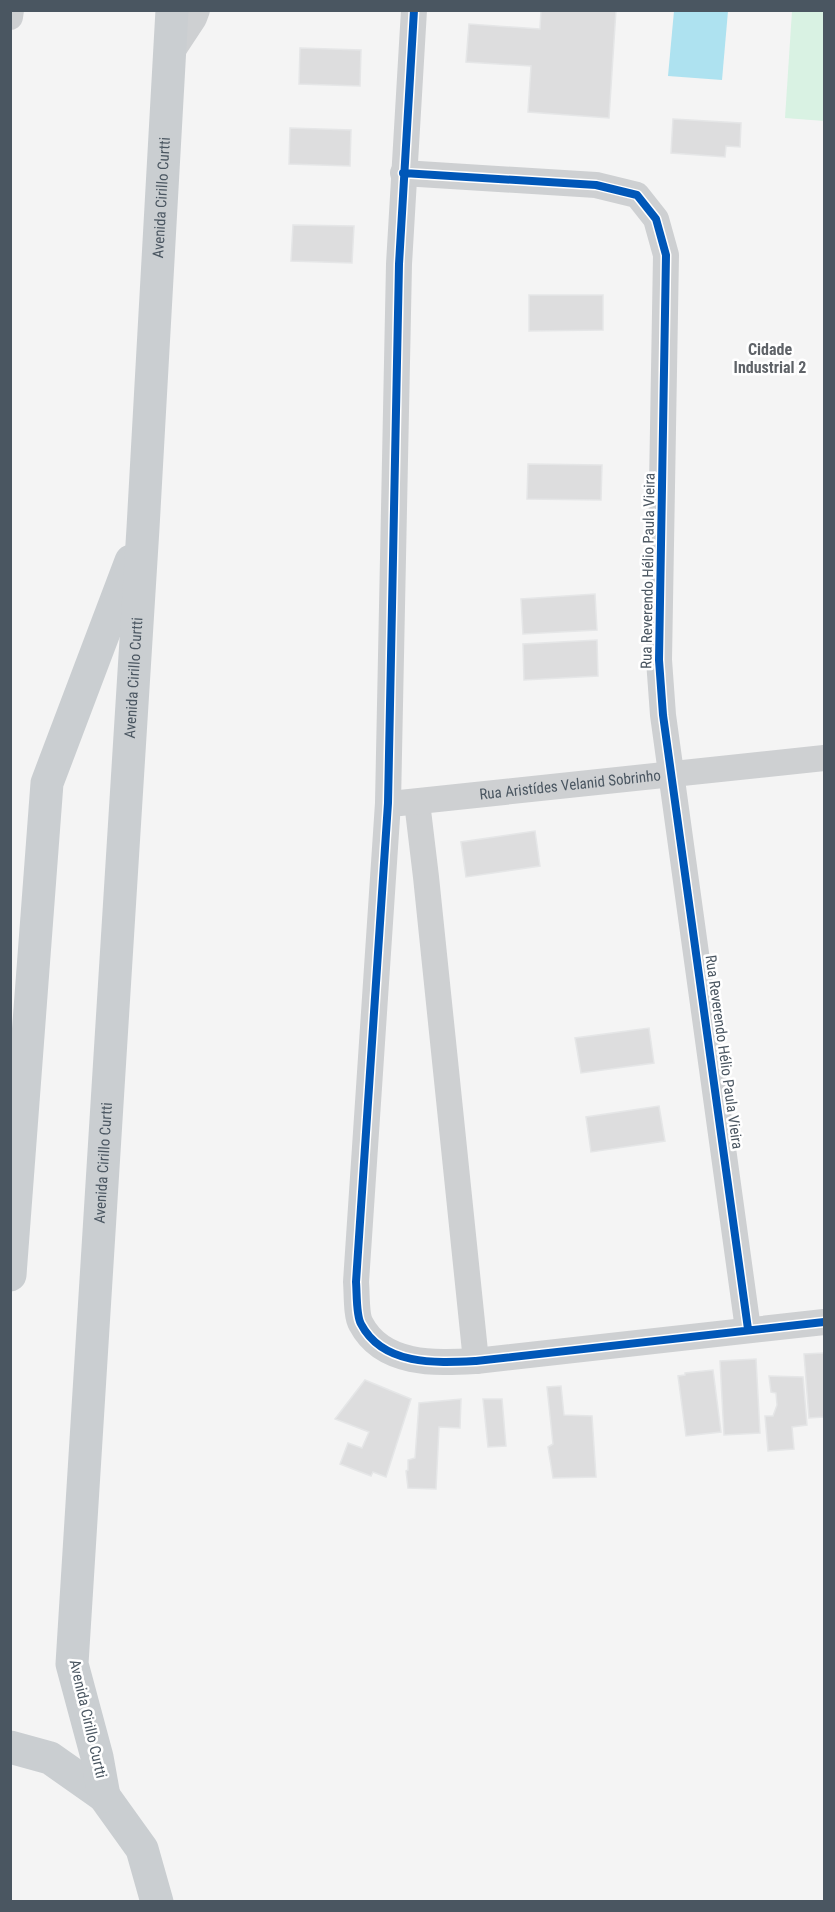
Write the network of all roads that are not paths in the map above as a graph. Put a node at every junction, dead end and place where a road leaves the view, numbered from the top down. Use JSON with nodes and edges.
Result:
{"nodes":[{"id":1,"x":11,"y":10,"type":"edge"},
{"id":2,"x":172,"y":10,"type":"edge"},
{"id":3,"x":197,"y":10,"type":"edge"},
{"id":4,"x":414,"y":10,"type":"edge"},
{"id":5,"x":10,"y":17,"type":"edge"},
{"id":6,"x":168,"y":56,"type":"junction"},
{"id":7,"x":403,"y":173,"type":"junction"},
{"id":8,"x":143,"y":528,"type":"junction"},
{"id":9,"x":825,"y":758,"type":"edge"},
{"id":10,"x":672,"y":774,"type":"junction"},
{"id":11,"x":417,"y":802,"type":"junction"},
{"id":12,"x":388,"y":803,"type":"junction"},
{"id":13,"x":10,"y":1275,"type":"edge"},
{"id":14,"x":825,"y":1322,"type":"edge"},
{"id":15,"x":748,"y":1329,"type":"junction"},
{"id":16,"x":476,"y":1360,"type":"junction"},
{"id":17,"x":10,"y":1747,"type":"edge"},
{"id":18,"x":104,"y":1796,"type":"junction"},
{"id":19,"x":157,"y":1902,"type":"edge"}],
"edges":[{"from":1,"to":5,"type":"street"},
{"from":2,"to":6,"type":"main road","name":"Avenida Cirillo Curtti"},
{"from":3,"to":6,"type":"street"},
{"from":4,"to":7,"type":"street"},
{"from":6,"to":8,"type":"main road","name":"Avenida Cirillo Curtti"},
{"from":7,"to":10,"type":"street","name":"Rua Reverendo Hélio Paula Vieira"},
{"from":7,"to":12,"type":"street"},
{"from":8,"to":13,"type":"main road","name":"Avenida Cirillo Curtti"},
{"from":8,"to":18,"type":"main road","name":"Avenida Cirillo Curtti"},
{"from":9,"to":10,"type":"street","name":"Rua Aristídes Velanid Sobrinho"},
{"from":10,"to":11,"type":"street","name":"Rua Aristídes Velanid Sobrinho"},
{"from":10,"to":15,"type":"street","name":"Rua Reverendo Hélio Paula Vieira"},
{"from":11,"to":12,"type":"street","name":"Rua Aristídes Velanid Sobrinho"},
{"from":11,"to":16,"type":"street"},
{"from":12,"to":16,"type":"street"},
{"from":14,"to":15,"type":"street"},
{"from":15,"to":16,"type":"street"},
{"from":17,"to":18,"type":"main road"},
{"from":18,"to":19,"type":"main road"}]}
